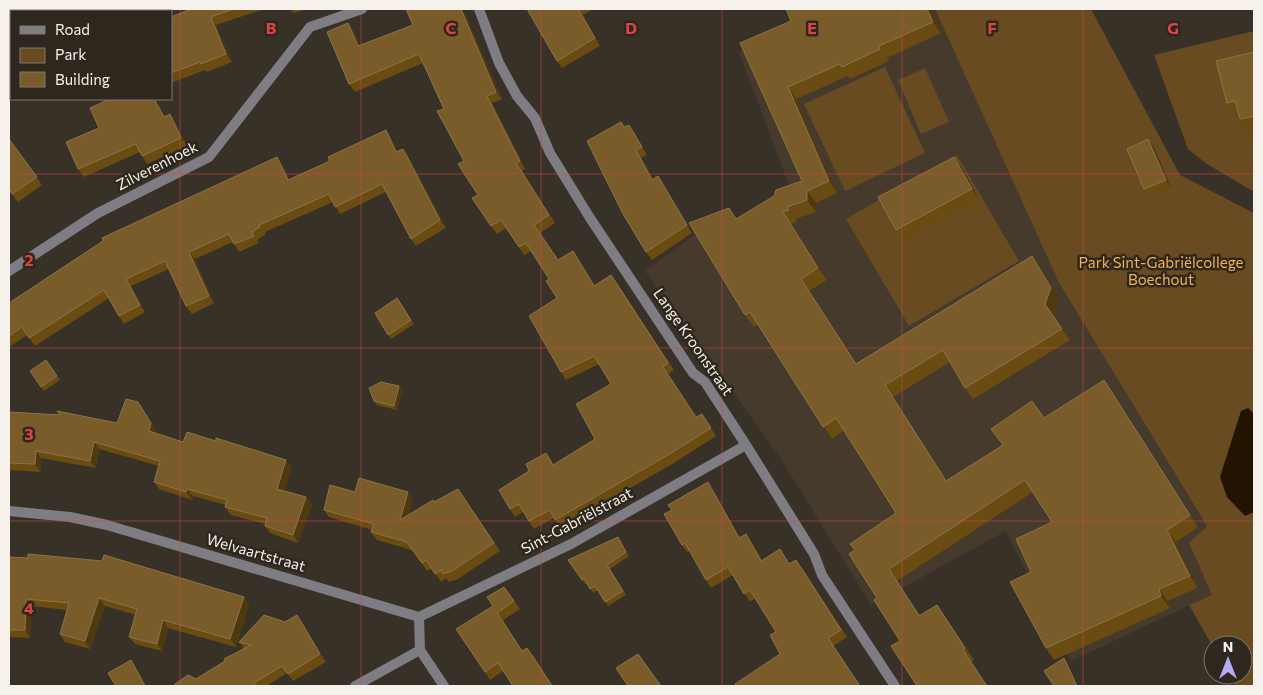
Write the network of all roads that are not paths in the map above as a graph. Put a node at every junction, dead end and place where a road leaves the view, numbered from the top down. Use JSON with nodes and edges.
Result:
{"nodes":[{"id":1,"x":362,"y":9,"type":"edge"},
{"id":2,"x":479,"y":9,"type":"edge"},
{"id":3,"x":9,"y":271,"type":"edge"},
{"id":4,"x":746,"y":445,"type":"junction"},
{"id":5,"x":9,"y":510,"type":"edge"},
{"id":6,"x":419,"y":617,"type":"junction"},
{"id":7,"x":420,"y":650,"type":"junction"},
{"id":8,"x":354,"y":686,"type":"edge"},
{"id":9,"x":444,"y":686,"type":"edge"},
{"id":10,"x":895,"y":686,"type":"edge"}],
"edges":[{"from":1,"to":3,"type":"street","name":"Zilverenhoek"},
{"from":2,"to":4,"type":"street","name":"Lange Kroonstraat"},
{"from":4,"to":6,"type":"street","name":"Sint-Gabriëlstraat"},
{"from":4,"to":10,"type":"street","name":"Lange Kroonstraat"},
{"from":5,"to":6,"type":"street","name":"Welvaartstraat"},
{"from":6,"to":7,"type":"street"},
{"from":7,"to":8,"type":"street"},
{"from":7,"to":9,"type":"street"}]}
